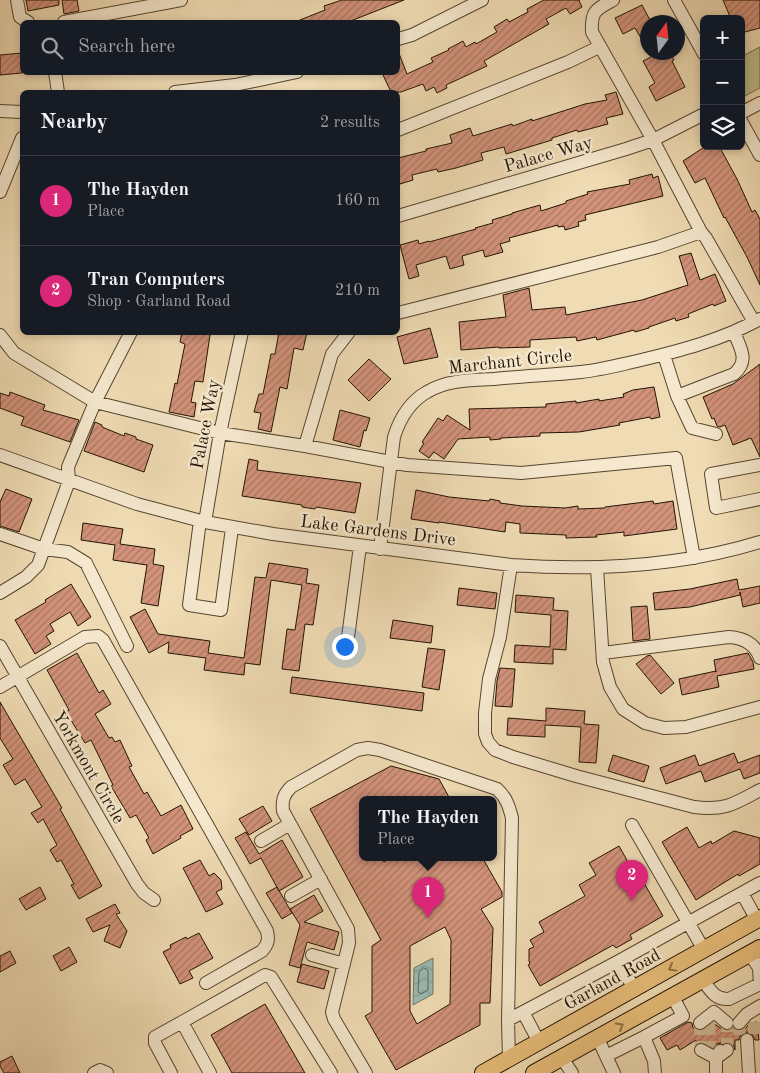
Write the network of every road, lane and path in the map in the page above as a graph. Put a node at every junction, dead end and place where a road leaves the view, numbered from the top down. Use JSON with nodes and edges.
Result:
{"nodes":[{"id":1,"x":18,"y":0,"type":"edge"},
{"id":2,"x":181,"y":0,"type":"edge"},
{"id":3,"x":482,"y":0,"type":"edge"},
{"id":4,"x":613,"y":0,"type":"edge"},
{"id":5,"x":674,"y":0,"type":"edge"},
{"id":6,"x":25,"y":20,"type":"edge"},
{"id":7,"x":75,"y":20,"type":"edge"},
{"id":8,"x":400,"y":39,"type":"edge"},
{"id":9,"x":599,"y":47,"type":"junction"},
{"id":10,"x":700,"y":47,"type":"edge"},
{"id":11,"x":55,"y":75,"type":"edge"},
{"id":12,"x":283,"y":75,"type":"edge"},
{"id":13,"x":58,"y":90,"type":"edge"},
{"id":14,"x":193,"y":90,"type":"edge"},
{"id":15,"x":760,"y":103,"type":"edge"},
{"id":16,"x":0,"y":111,"type":"edge"},
{"id":17,"x":745,"y":111,"type":"edge"},
{"id":18,"x":20,"y":112,"type":"edge"},
{"id":19,"x":700,"y":116,"type":"edge"},
{"id":20,"x":745,"y":128,"type":"edge"},
{"id":21,"x":400,"y":129,"type":"edge"},
{"id":22,"x":653,"y":140,"type":"junction"},
{"id":23,"x":20,"y":143,"type":"edge"},
{"id":24,"x":760,"y":155,"type":"edge"},
{"id":25,"x":0,"y":192,"type":"edge"},
{"id":26,"x":400,"y":215,"type":"edge"},
{"id":27,"x":701,"y":232,"type":"junction"},
{"id":28,"x":400,"y":312,"type":"edge"},
{"id":29,"x":757,"y":321,"type":"edge"},
{"id":30,"x":734,"y":332,"type":"junction"},
{"id":31,"x":0,"y":335,"type":"edge"},
{"id":32,"x":129,"y":335,"type":"edge"},
{"id":33,"x":241,"y":335,"type":"edge"},
{"id":34,"x":347,"y":335,"type":"edge"},
{"id":35,"x":664,"y":355,"type":"junction"},
{"id":36,"x":677,"y":396,"type":"junction"},
{"id":37,"x":95,"y":402,"type":"junction"},
{"id":38,"x":220,"y":433,"type":"junction"},
{"id":39,"x":716,"y":434,"type":"dead end"},
{"id":40,"x":305,"y":446,"type":"junction"},
{"id":41,"x":0,"y":455,"type":"edge"},
{"id":42,"x":390,"y":462,"type":"junction"},
{"id":43,"x":760,"y":465,"type":"edge"},
{"id":44,"x":69,"y":481,"type":"junction"},
{"id":45,"x":760,"y":499,"type":"edge"},
{"id":46,"x":202,"y":522,"type":"junction"},
{"id":47,"x":232,"y":528,"type":"junction"},
{"id":48,"x":0,"y":534,"type":"edge"},
{"id":49,"x":760,"y":542,"type":"edge"},
{"id":50,"x":360,"y":546,"type":"junction"},
{"id":51,"x":44,"y":549,"type":"junction"},
{"id":52,"x":380,"y":549,"type":"junction"},
{"id":53,"x":694,"y":558,"type":"junction"},
{"id":54,"x":511,"y":565,"type":"junction"},
{"id":55,"x":597,"y":568,"type":"junction"},
{"id":56,"x":0,"y":593,"type":"edge"},
{"id":57,"x":347,"y":645,"type":"dead end"},
{"id":58,"x":0,"y":646,"type":"edge"},
{"id":59,"x":127,"y":646,"type":"dead end"},
{"id":60,"x":603,"y":653,"type":"junction"},
{"id":61,"x":760,"y":658,"type":"edge"},
{"id":62,"x":17,"y":677,"type":"junction"},
{"id":63,"x":0,"y":687,"type":"edge"},
{"id":64,"x":760,"y":707,"type":"edge"},
{"id":65,"x":760,"y":790,"type":"edge"},
{"id":66,"x":290,"y":824,"type":"junction"},
{"id":67,"x":632,"y":825,"type":"dead end"},
{"id":68,"x":261,"y":841,"type":"dead end"},
{"id":69,"x":320,"y":879,"type":"junction"},
{"id":70,"x":760,"y":883,"type":"edge"},
{"id":71,"x":742,"y":893,"type":"junction"},
{"id":72,"x":291,"y":896,"type":"dead end"},
{"id":73,"x":154,"y":900,"type":"dead end"},
{"id":74,"x":758,"y":919,"type":"edge"},
{"id":75,"x":689,"y":923,"type":"junction"},
{"id":76,"x":704,"y":950,"type":"junction"},
{"id":77,"x":755,"y":951,"type":"edge"},
{"id":78,"x":312,"y":955,"type":"dead end"},
{"id":79,"x":619,"y":962,"type":"junction"},
{"id":80,"x":344,"y":964,"type":"junction"},
{"id":81,"x":703,"y":980,"type":"junction"},
{"id":82,"x":206,"y":984,"type":"dead end"},
{"id":83,"x":760,"y":984,"type":"edge"},
{"id":84,"x":634,"y":989,"type":"junction"},
{"id":85,"x":673,"y":997,"type":"junction"},
{"id":86,"x":718,"y":998,"type":"junction"},
{"id":87,"x":760,"y":1006,"type":"edge"},
{"id":88,"x":522,"y":1012,"type":"junction"},
{"id":89,"x":638,"y":1015,"type":"junction"},
{"id":90,"x":508,"y":1020,"type":"junction"},
{"id":91,"x":182,"y":1022,"type":"junction"},
{"id":92,"x":646,"y":1036,"type":"junction"},
{"id":93,"x":598,"y":1039,"type":"junction"},
{"id":94,"x":544,"y":1040,"type":"junction"},
{"id":95,"x":750,"y":1043,"type":"tunnel mouth"},
{"id":96,"x":715,"y":1052,"type":"tunnel mouth"},
{"id":97,"x":606,"y":1056,"type":"junction"},
{"id":98,"x":562,"y":1058,"type":"junction"},
{"id":99,"x":509,"y":1059,"type":"junction"},
{"id":100,"x":94,"y":1073,"type":"edge"},
{"id":101,"x":107,"y":1073,"type":"edge"},
{"id":102,"x":171,"y":1073,"type":"edge"},
{"id":103,"x":210,"y":1073,"type":"edge"},
{"id":104,"x":331,"y":1073,"type":"edge"},
{"id":105,"x":366,"y":1073,"type":"edge"},
{"id":106,"x":483,"y":1073,"type":"edge"},
{"id":107,"x":534,"y":1073,"type":"edge"},
{"id":108,"x":572,"y":1073,"type":"edge"},
{"id":109,"x":614,"y":1073,"type":"edge"},
{"id":110,"x":655,"y":1073,"type":"edge"},
{"id":111,"x":716,"y":1073,"type":"edge"},
{"id":112,"x":749,"y":1073,"type":"edge"}],
"edges":[{"from":1,"to":6,"type":"street"},
{"from":2,"to":7,"type":"street"},
{"from":3,"to":8,"type":"street"},
{"from":4,"to":9,"type":"street"},
{"from":5,"to":10,"type":"street"},
{"from":9,"to":21,"type":"street"},
{"from":9,"to":22,"type":"street"},
{"from":11,"to":13,"type":"street"},
{"from":12,"to":14,"type":"street"},
{"from":15,"to":17,"type":"street"},
{"from":16,"to":18,"type":"street"},
{"from":19,"to":22,"type":"street","name":"Palace Way"},
{"from":20,"to":24,"type":"street"},
{"from":22,"to":26,"type":"street","name":"Palace Way"},
{"from":22,"to":27,"type":"street"},
{"from":23,"to":25,"type":"street"},
{"from":27,"to":28,"type":"street"},
{"from":27,"to":29,"type":"street"},
{"from":29,"to":30,"type":"street","name":"Marchant Circle"},
{"from":30,"to":35,"type":"street","name":"Marchant Circle"},
{"from":30,"to":36,"type":"street"},
{"from":31,"to":37,"type":"street"},
{"from":32,"to":37,"type":"street"},
{"from":33,"to":38,"type":"street","name":"Palace Way"},
{"from":34,"to":40,"type":"street"},
{"from":35,"to":36,"type":"street"},
{"from":35,"to":42,"type":"street","name":"Marchant Circle"},
{"from":36,"to":39,"type":"street"},
{"from":37,"to":38,"type":"street"},
{"from":37,"to":44,"type":"street"},
{"from":38,"to":40,"type":"street"},
{"from":38,"to":46,"type":"street","name":"Palace Way"},
{"from":40,"to":42,"type":"street"},
{"from":41,"to":44,"type":"street","name":"Lake Gardens Drive"},
{"from":42,"to":52,"type":"street","name":"Marchant Circle"},
{"from":42,"to":53,"type":"street"},
{"from":43,"to":45,"type":"street"},
{"from":44,"to":46,"type":"street","name":"Lake Gardens Drive"},
{"from":44,"to":51,"type":"street"},
{"from":46,"to":47,"type":"street","name":"Lake Gardens Drive"},
{"from":46,"to":47,"type":"street","name":"Palace Way"},
{"from":47,"to":50,"type":"street","name":"Lake Gardens Drive"},
{"from":48,"to":51,"type":"street"},
{"from":49,"to":53,"type":"street","name":"Lake Gardens Drive"},
{"from":50,"to":52,"type":"street","name":"Lake Gardens Drive"},
{"from":50,"to":57,"type":"street"},
{"from":51,"to":56,"type":"street"},
{"from":51,"to":59,"type":"street"},
{"from":52,"to":54,"type":"street","name":"Lake Gardens Drive"},
{"from":53,"to":55,"type":"street","name":"Lake Gardens Drive"},
{"from":54,"to":55,"type":"street","name":"Lake Gardens Drive"},
{"from":54,"to":65,"type":"street"},
{"from":55,"to":60,"type":"street"},
{"from":58,"to":62,"type":"street","name":"Yorkmont Circle"},
{"from":60,"to":61,"type":"street"},
{"from":60,"to":64,"type":"street"},
{"from":62,"to":63,"type":"street"},
{"from":62,"to":73,"type":"street","name":"Yorkmont Circle"},
{"from":62,"to":82,"type":"street"},
{"from":66,"to":68,"type":"street"},
{"from":66,"to":69,"type":"street"},
{"from":66,"to":90,"type":"street"},
{"from":67,"to":75,"type":"street"},
{"from":69,"to":72,"type":"street"},
{"from":69,"to":80,"type":"street"},
{"from":70,"to":71,"type":"street"},
{"from":71,"to":74,"type":"street"},
{"from":71,"to":75,"type":"street"},
{"from":74,"to":76,"type":"main road","name":"Garland Road"},
{"from":75,"to":76,"type":"street"},
{"from":75,"to":79,"type":"street"},
{"from":76,"to":84,"type":"main road","name":"Garland Road","one_way":true},
{"from":77,"to":81,"type":"main road"},
{"from":77,"to":83,"type":"street"},
{"from":78,"to":80,"type":"street"},
{"from":79,"to":84,"type":"street"},
{"from":79,"to":88,"type":"street"},
{"from":80,"to":105,"type":"street"},
{"from":81,"to":85,"type":"main road"},
{"from":81,"to":86,"type":"street"},
{"from":83,"to":86,"type":"street"},
{"from":84,"to":94,"type":"main road","name":"Garland Road"},
{"from":85,"to":89,"type":"main road"},
{"from":85,"to":92,"type":"street"},
{"from":86,"to":87,"type":"street"},
{"from":88,"to":90,"type":"street"},
{"from":88,"to":94,"type":"street"},
{"from":89,"to":92,"type":"street"},
{"from":93,"to":89,"type":"main road","one_way":true},
{"from":90,"to":99,"type":"street"},
{"from":91,"to":102,"type":"street"},
{"from":91,"to":103,"type":"street"},
{"from":91,"to":104,"type":"street"},
{"from":92,"to":97,"type":"street"},
{"from":92,"to":110,"type":"street"},
{"from":93,"to":97,"type":"street"},
{"from":93,"to":98,"type":"main road"},
{"from":94,"to":98,"type":"main road"},
{"from":94,"to":99,"type":"main road","name":"Garland Road"},
{"from":95,"to":112,"type":"street"},
{"from":96,"to":111,"type":"street"},
{"from":97,"to":109,"type":"street"},
{"from":98,"to":107,"type":"main road"},
{"from":98,"to":108,"type":"street"},
{"from":99,"to":106,"type":"main road","name":"Garland Road"},
{"from":100,"to":101,"type":"street"}]}
